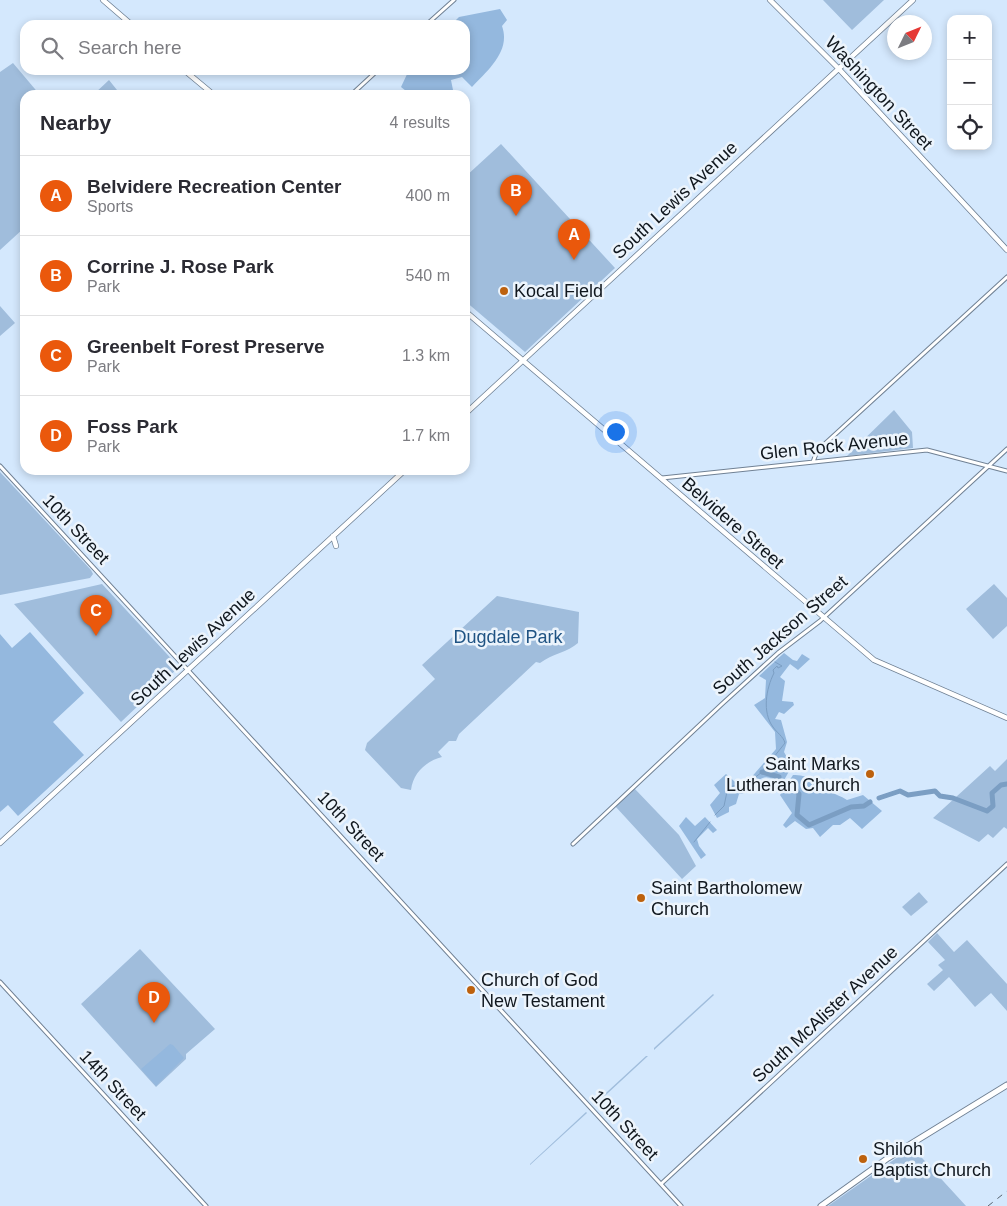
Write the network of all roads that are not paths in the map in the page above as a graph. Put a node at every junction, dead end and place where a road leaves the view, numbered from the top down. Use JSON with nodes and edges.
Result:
{"nodes":[{"id":1,"x":103,"y":0,"type":"edge"},
{"id":2,"x":454,"y":0,"type":"edge"},
{"id":3,"x":770,"y":0,"type":"edge"},
{"id":4,"x":913,"y":0,"type":"edge"},
{"id":5,"x":126,"y":20,"type":"edge"},
{"id":6,"x":432,"y":20,"type":"edge"},
{"id":7,"x":838,"y":68,"type":"junction"},
{"id":8,"x":190,"y":75,"type":"edge"},
{"id":9,"x":373,"y":75,"type":"edge"},
{"id":10,"x":208,"y":90,"type":"edge"},
{"id":11,"x":356,"y":90,"type":"edge"},
{"id":12,"x":1007,"y":250,"type":"edge"},
{"id":13,"x":1007,"y":277,"type":"edge"},
{"id":14,"x":470,"y":315,"type":"edge"},
{"id":15,"x":523,"y":361,"type":"junction"},
{"id":16,"x":470,"y":409,"type":"edge"},
{"id":17,"x":1007,"y":449,"type":"edge"},
{"id":18,"x":813,"y":462,"type":"junction"},
{"id":19,"x":0,"y":466,"type":"edge"},
{"id":20,"x":988,"y":466,"type":"junction"},
{"id":21,"x":1007,"y":471,"type":"edge"},
{"id":22,"x":399,"y":475,"type":"edge"},
{"id":23,"x":661,"y":479,"type":"junction"},
{"id":24,"x":334,"y":536,"type":"junction"},
{"id":25,"x":336,"y":546,"type":"dead end"},
{"id":26,"x":823,"y":618,"type":"junction"},
{"id":27,"x":188,"y":670,"type":"junction"},
{"id":28,"x":1007,"y":718,"type":"edge"},
{"id":29,"x":0,"y":843,"type":"edge"},
{"id":30,"x":573,"y":844,"type":"dead end"},
{"id":31,"x":1007,"y":864,"type":"edge"},
{"id":32,"x":0,"y":982,"type":"edge"},
{"id":33,"x":1007,"y":1085,"type":"edge"},
{"id":34,"x":661,"y":1184,"type":"junction"},
{"id":35,"x":206,"y":1206,"type":"edge"},
{"id":36,"x":681,"y":1206,"type":"edge"},
{"id":37,"x":821,"y":1206,"type":"edge"}],
"edges":[{"from":1,"to":5,"type":"main road"},
{"from":2,"to":6,"type":"street"},
{"from":3,"to":7,"type":"main road","name":"Washington Street"},
{"from":4,"to":7,"type":"main road","name":"South Lewis Avenue"},
{"from":7,"to":12,"type":"main road","name":"Washington Street"},
{"from":7,"to":15,"type":"main road","name":"South Lewis Avenue"},
{"from":8,"to":10,"type":"main road"},
{"from":9,"to":11,"type":"street"},
{"from":13,"to":18,"type":"street"},
{"from":14,"to":15,"type":"main road","name":"Belvidere Street"},
{"from":15,"to":16,"type":"main road","name":"South Lewis Avenue"},
{"from":15,"to":23,"type":"main road","name":"Belvidere Street"},
{"from":17,"to":20,"type":"street","name":"South Jackson Street"},
{"from":18,"to":20,"type":"street","name":"Glen Rock Avenue"},
{"from":18,"to":23,"type":"street","name":"Glen Rock Avenue"},
{"from":19,"to":27,"type":"street","name":"10th Street"},
{"from":20,"to":21,"type":"street","name":"Glen Rock Avenue"},
{"from":20,"to":26,"type":"street","name":"South Jackson Street"},
{"from":22,"to":24,"type":"main road","name":"South Lewis Avenue"},
{"from":23,"to":26,"type":"main road","name":"Belvidere Street"},
{"from":24,"to":25,"type":"main road"},
{"from":24,"to":27,"type":"main road","name":"South Lewis Avenue"},
{"from":26,"to":28,"type":"main road","name":"Belvidere Street"},
{"from":26,"to":30,"type":"street","name":"South Jackson Street"},
{"from":27,"to":29,"type":"main road","name":"South Lewis Avenue"},
{"from":27,"to":34,"type":"street","name":"10th Street"},
{"from":31,"to":34,"type":"street","name":"South McAlister Avenue"},
{"from":32,"to":35,"type":"street","name":"14th Street"},
{"from":33,"to":37,"type":"highway"},
{"from":34,"to":36,"type":"street","name":"10th Street"}]}
